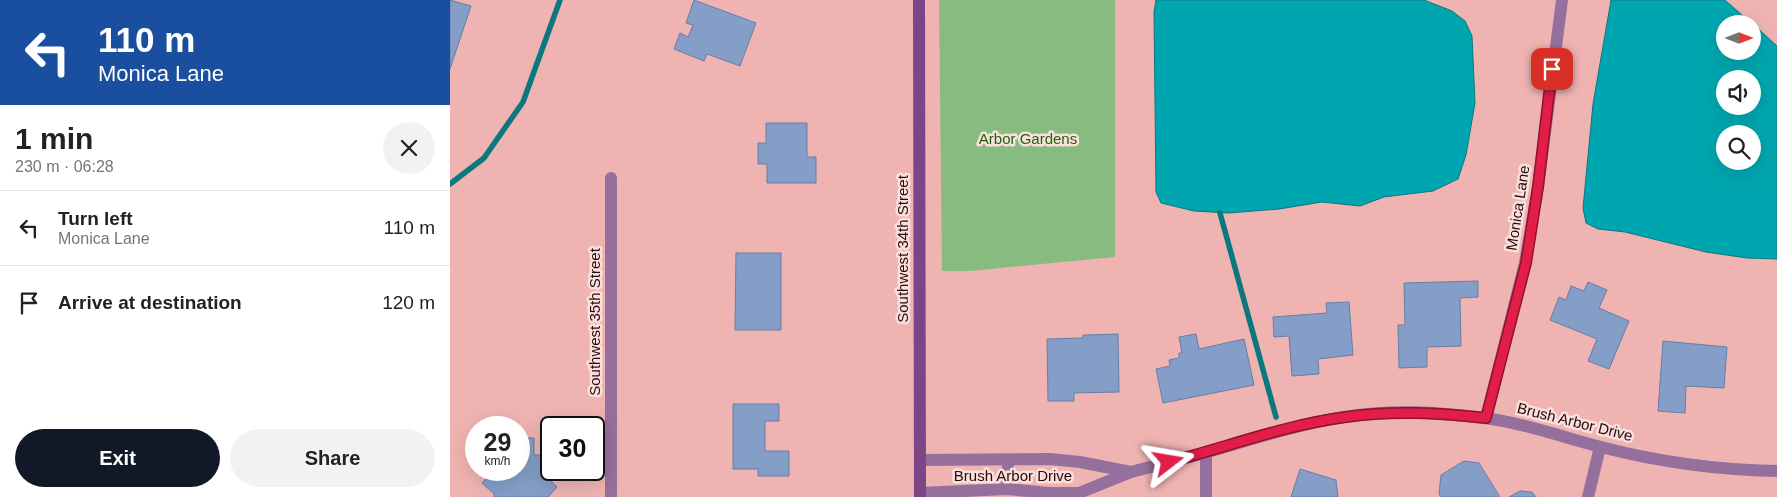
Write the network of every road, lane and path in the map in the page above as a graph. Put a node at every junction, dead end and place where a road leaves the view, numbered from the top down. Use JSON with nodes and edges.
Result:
{"nodes":[{"id":1,"x":919,"y":0,"type":"edge"},
{"id":2,"x":1562,"y":0,"type":"edge"},
{"id":3,"x":612,"y":178,"type":"dead end"},
{"id":4,"x":1486,"y":418,"type":"junction"},
{"id":5,"x":1600,"y":447,"type":"junction"},
{"id":6,"x":1206,"y":452,"type":"junction"},
{"id":7,"x":920,"y":460,"type":"junction"},
{"id":8,"x":1008,"y":460,"type":"junction"},
{"id":9,"x":1777,"y":471,"type":"edge"},
{"id":10,"x":1131,"y":472,"type":"junction"},
{"id":11,"x":1007,"y":489,"type":"junction"},
{"id":12,"x":920,"y":495,"type":"edge"},
{"id":13,"x":611,"y":497,"type":"edge"},
{"id":14,"x":1206,"y":497,"type":"edge"},
{"id":15,"x":1588,"y":497,"type":"edge"}],
"edges":[{"from":1,"to":7,"type":"street","name":"Southwest 34th Street"},
{"from":2,"to":4,"type":"street","name":"Monica Lane"},
{"from":3,"to":13,"type":"street","name":"Southwest 35th Street"},
{"from":4,"to":5,"type":"street","name":"Brush Arbor Drive"},
{"from":4,"to":6,"type":"street","name":"Brush Arbor Drive"},
{"from":5,"to":9,"type":"street","name":"Brush Arbor Drive"},
{"from":5,"to":15,"type":"street"},
{"from":6,"to":10,"type":"street","name":"Brush Arbor Drive"},
{"from":6,"to":14,"type":"street"},
{"from":7,"to":8,"type":"street","name":"Brush Arbor Drive"},
{"from":7,"to":12,"type":"street","name":"Southwest 34th Street"},
{"from":8,"to":10,"type":"street","name":"Brush Arbor Drive"},
{"from":8,"to":11,"type":"street"},
{"from":10,"to":11,"type":"street","name":"Brush Arbor Drive"},
{"from":11,"to":12,"type":"street","name":"Brush Arbor Drive"}]}
